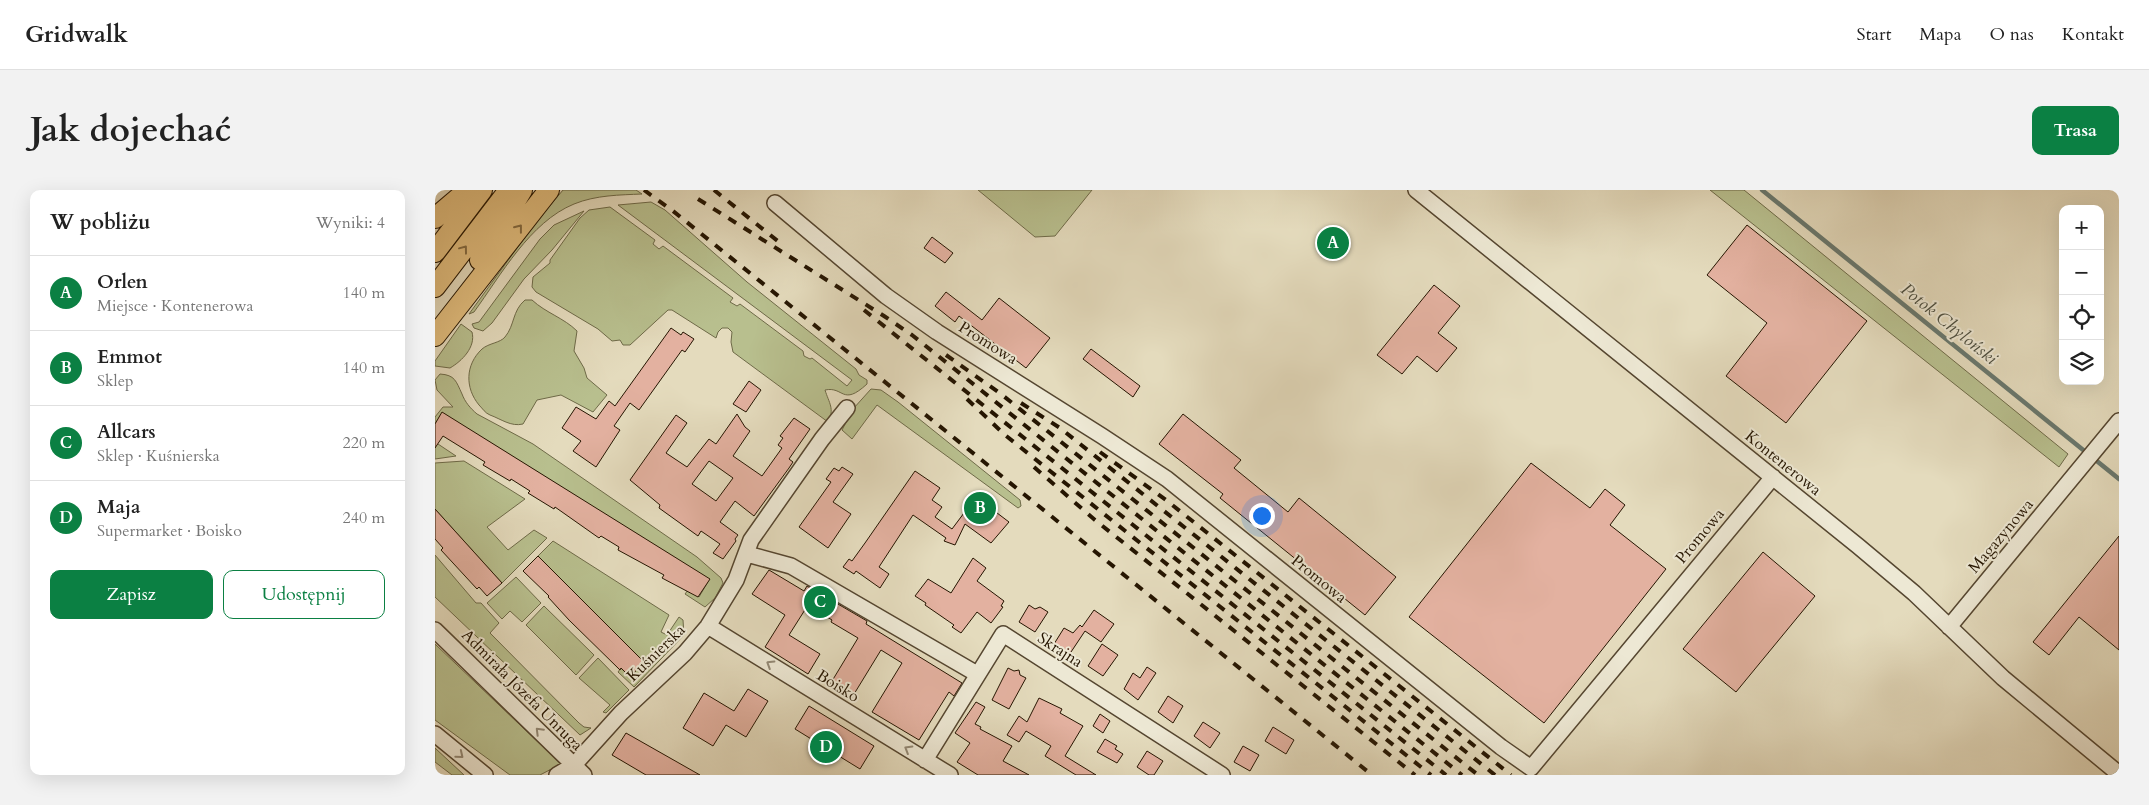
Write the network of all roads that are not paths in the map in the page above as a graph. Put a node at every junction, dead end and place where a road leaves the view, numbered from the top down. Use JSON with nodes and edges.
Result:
{"nodes":[{"id":1,"x":447,"y":190,"type":"edge"},
{"id":2,"x":468,"y":190,"type":"edge"},
{"id":3,"x":482,"y":190,"type":"edge"},
{"id":4,"x":509,"y":190,"type":"edge"},
{"id":5,"x":522,"y":190,"type":"edge"},
{"id":6,"x":549,"y":190,"type":"edge"},
{"id":7,"x":1416,"y":190,"type":"edge"},
{"id":8,"x":775,"y":203,"type":"dead end"},
{"id":9,"x":435,"y":207,"type":"edge"},
{"id":10,"x":435,"y":218,"type":"edge"},
{"id":11,"x":435,"y":252,"type":"edge"},
{"id":12,"x":435,"y":287,"type":"edge"},
{"id":13,"x":435,"y":335,"type":"edge"},
{"id":14,"x":847,"y":408,"type":"dead end"},
{"id":15,"x":2119,"y":420,"type":"edge"},
{"id":16,"x":1773,"y":477,"type":"junction"},
{"id":17,"x":747,"y":554,"type":"junction"},
{"id":18,"x":708,"y":626,"type":"junction"},
{"id":19,"x":1949,"y":627,"type":"junction"},
{"id":20,"x":435,"y":630,"type":"edge"},
{"id":21,"x":977,"y":674,"type":"junction"},
{"id":22,"x":435,"y":734,"type":"edge"},
{"id":23,"x":925,"y":760,"type":"junction"},
{"id":24,"x":579,"y":770,"type":"edge"},
{"id":25,"x":2119,"y":774,"type":"edge"},
{"id":26,"x":485,"y":775,"type":"edge"},
{"id":27,"x":557,"y":775,"type":"edge"},
{"id":28,"x":950,"y":775,"type":"edge"},
{"id":29,"x":1222,"y":775,"type":"edge"}],
"edges":[{"from":1,"to":9,"type":"main road"},
{"from":2,"to":10,"type":"main road"},
{"from":3,"to":11,"type":"main road"},
{"from":12,"to":4,"type":"main road","one_way":true},
{"from":5,"to":13,"type":"main road"},
{"from":13,"to":6,"type":"main road","one_way":true},
{"from":7,"to":16,"type":"street","name":"Kontenerowa"},
{"from":8,"to":16,"type":"street","name":"Promowa"},
{"from":14,"to":17,"type":"street","name":"Kuśnierska"},
{"from":15,"to":19,"type":"street","name":"Magazynowa"},
{"from":16,"to":19,"type":"street","name":"Kontenerowa"},
{"from":17,"to":18,"type":"street","name":"Kuśnierska"},
{"from":17,"to":21,"type":"street"},
{"from":23,"to":18,"type":"street","name":"Boisko","one_way":true},
{"from":18,"to":24,"type":"street","name":"Kuśnierska"},
{"from":19,"to":25,"type":"street","name":"Kontenerowa"},
{"from":24,"to":20,"type":"street","name":"Admirała Józefa Unruga","one_way":true},
{"from":21,"to":23,"type":"street","name":"Skrajna"},
{"from":21,"to":29,"type":"street","name":"Skrajna"},
{"from":22,"to":26,"type":"street","one_way":true},
{"from":23,"to":28,"type":"street","name":"Boisko"},
{"from":24,"to":27,"type":"street","name":"Kuśnierska"}]}
